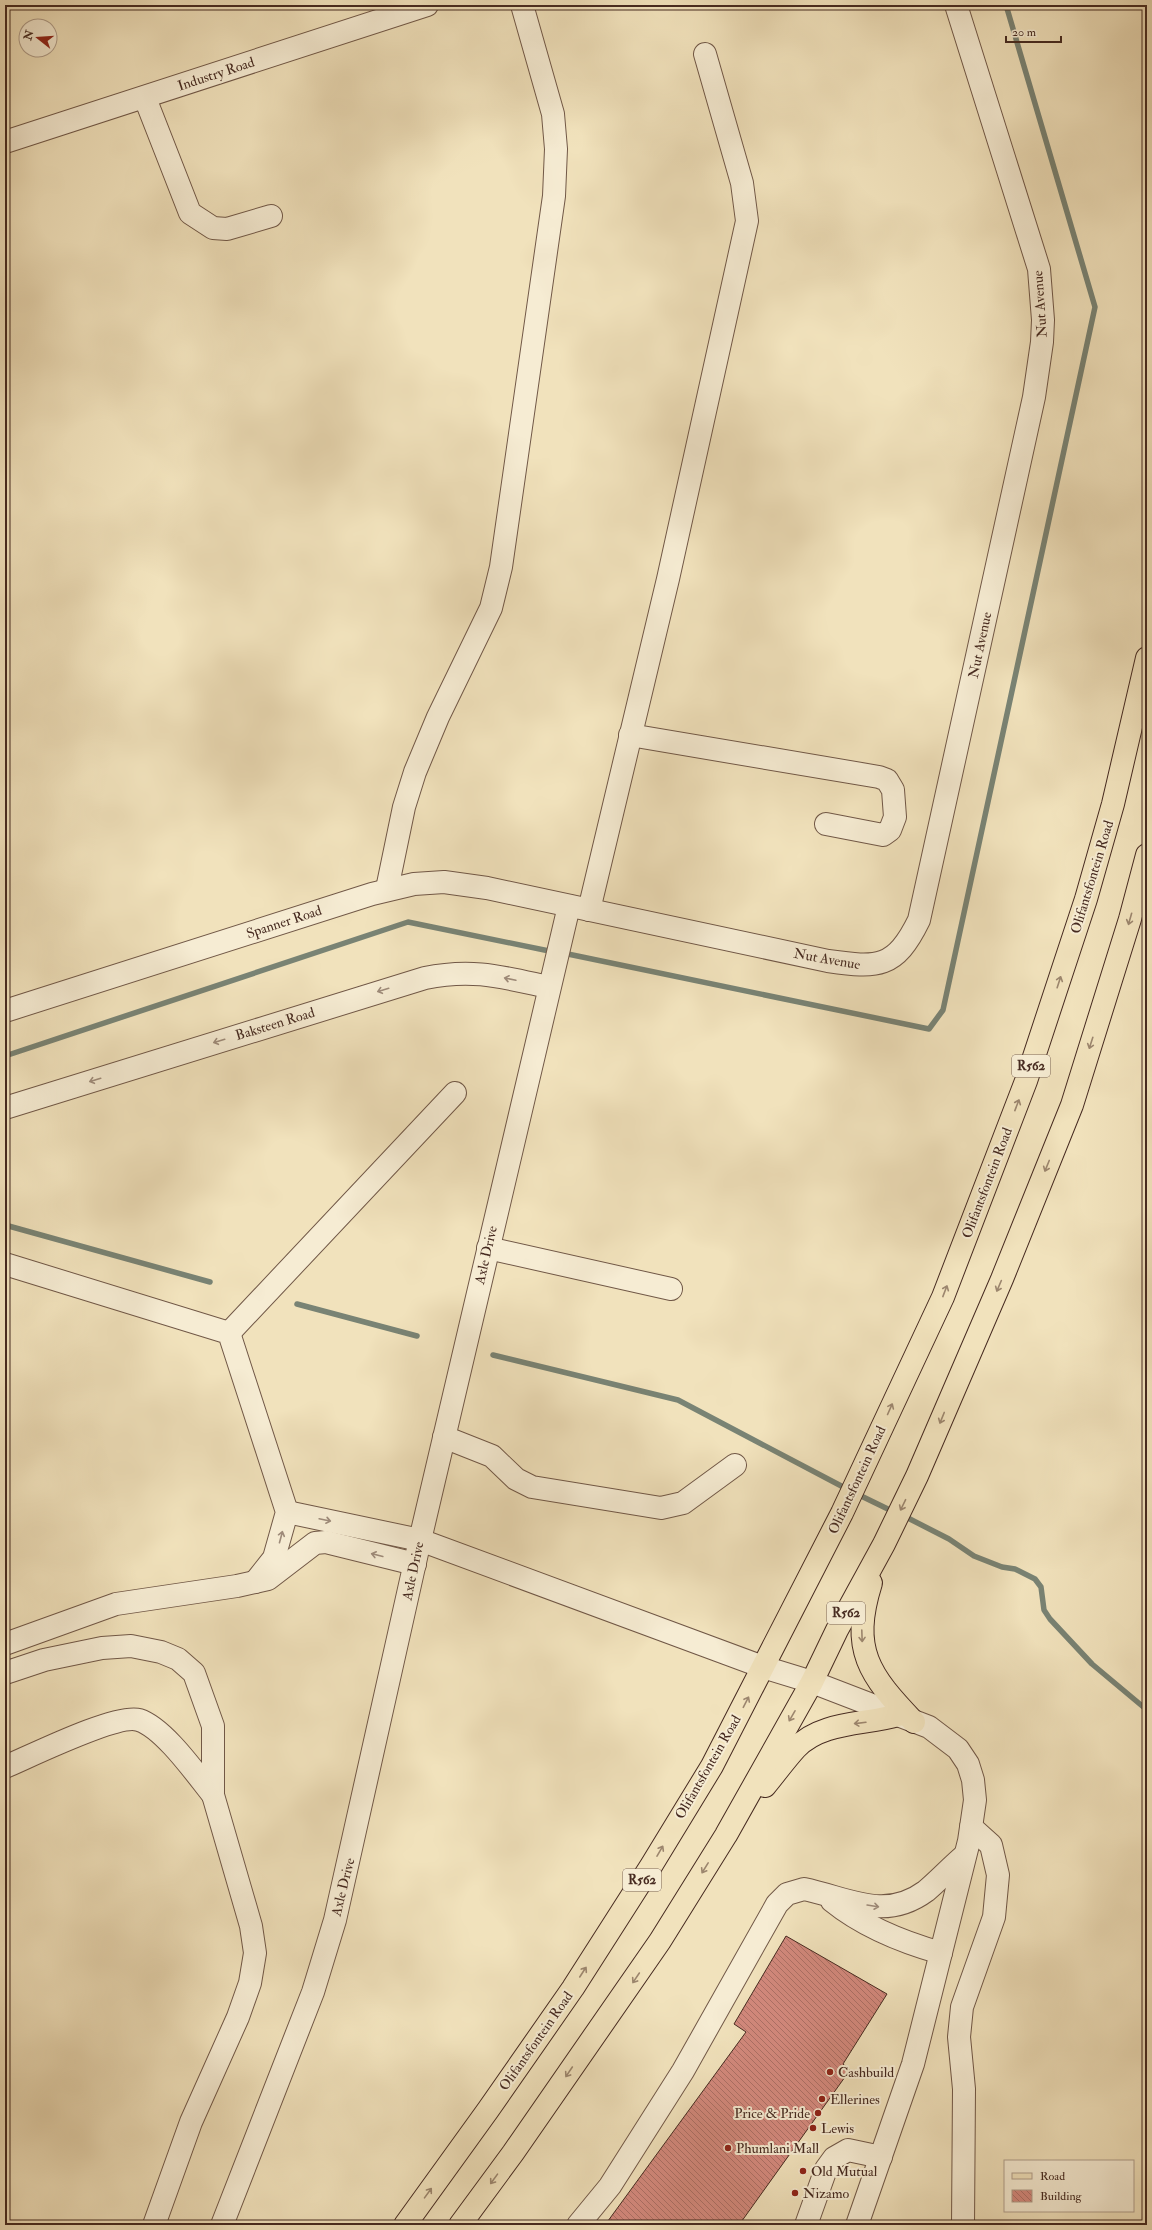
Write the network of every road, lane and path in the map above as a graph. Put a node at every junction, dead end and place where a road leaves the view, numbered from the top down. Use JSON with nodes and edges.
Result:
{"nodes":[{"id":1,"x":427,"y":5,"type":"edge"},
{"id":2,"x":522,"y":5,"type":"edge"},
{"id":3,"x":956,"y":5,"type":"edge"},
{"id":4,"x":705,"y":54,"type":"dead end"},
{"id":5,"x":145,"y":98,"type":"junction"},
{"id":6,"x":5,"y":142,"type":"edge"},
{"id":7,"x":271,"y":216,"type":"dead end"},
{"id":8,"x":1147,"y":658,"type":"edge"},
{"id":9,"x":630,"y":735,"type":"junction"},
{"id":10,"x":826,"y":824,"type":"dead end"},
{"id":11,"x":1147,"y":855,"type":"edge"},
{"id":12,"x":387,"y":889,"type":"junction"},
{"id":13,"x":579,"y":908,"type":"junction"},
{"id":14,"x":551,"y":977,"type":"junction"},
{"id":15,"x":5,"y":1011,"type":"edge"},
{"id":16,"x":455,"y":1093,"type":"dead end"},
{"id":17,"x":5,"y":1108,"type":"edge"},
{"id":18,"x":488,"y":1248,"type":"junction"},
{"id":19,"x":5,"y":1264,"type":"edge"},
{"id":20,"x":671,"y":1288,"type":"dead end"},
{"id":21,"x":229,"y":1333,"type":"junction"},
{"id":22,"x":444,"y":1437,"type":"junction"},
{"id":23,"x":735,"y":1465,"type":"dead end"},
{"id":24,"x":287,"y":1512,"type":"junction"},
{"id":25,"x":886,"y":1539,"type":"junction"},
{"id":26,"x":420,"y":1540,"type":"junction"},
{"id":27,"x":415,"y":1564,"type":"junction"},
{"id":28,"x":254,"y":1582,"type":"junction"},
{"id":29,"x":5,"y":1644,"type":"edge"},
{"id":30,"x":763,"y":1668,"type":"junction"},
{"id":31,"x":5,"y":1673,"type":"edge"},
{"id":32,"x":812,"y":1682,"type":"junction"},
{"id":33,"x":906,"y":1718,"type":"junction"},
{"id":34,"x":5,"y":1767,"type":"edge"},
{"id":35,"x":213,"y":1795,"type":"junction"},
{"id":36,"x":970,"y":1827,"type":"junction"},
{"id":37,"x":726,"y":1835,"type":"junction"},
{"id":38,"x":964,"y":1856,"type":"junction"},
{"id":39,"x":822,"y":1893,"type":"junction"},
{"id":40,"x":934,"y":1951,"type":"junction"},
{"id":41,"x":881,"y":2158,"type":"junction"},
{"id":42,"x":154,"y":2225,"type":"edge"},
{"id":43,"x":222,"y":2225,"type":"edge"},
{"id":44,"x":405,"y":2225,"type":"edge"},
{"id":45,"x":460,"y":2225,"type":"edge"},
{"id":46,"x":578,"y":2225,"type":"edge"},
{"id":47,"x":806,"y":2225,"type":"edge"},
{"id":48,"x":857,"y":2225,"type":"edge"},
{"id":49,"x":962,"y":2225,"type":"edge"}],
"edges":[{"from":1,"to":5,"type":"street","name":"Industry Road"},
{"from":2,"to":12,"type":"street"},
{"from":3,"to":13,"type":"street","name":"Nut Avenue"},
{"from":4,"to":9,"type":"street","name":"Axle Drive"},
{"from":5,"to":6,"type":"street","name":"Industry Road"},
{"from":5,"to":7,"type":"street"},
{"from":30,"to":8,"type":"main road","name":"Olifantsfontein Road","number":"R562","one_way":true},
{"from":9,"to":10,"type":"street"},
{"from":9,"to":13,"type":"street","name":"Axle Drive"},
{"from":11,"to":25,"type":"main road","number":"R562","one_way":true},
{"from":12,"to":13,"type":"street","name":"Spanner Road"},
{"from":12,"to":15,"type":"street","name":"Spanner Road"},
{"from":13,"to":14,"type":"street","name":"Axle Drive"},
{"from":14,"to":17,"type":"street","name":"Baksteen Road","one_way":true},
{"from":14,"to":18,"type":"street","name":"Axle Drive"},
{"from":16,"to":21,"type":"street"},
{"from":18,"to":20,"type":"street"},
{"from":18,"to":22,"type":"street","name":"Axle Drive"},
{"from":19,"to":21,"type":"street"},
{"from":21,"to":24,"type":"street"},
{"from":22,"to":23,"type":"street"},
{"from":22,"to":26,"type":"street","name":"Axle Drive"},
{"from":24,"to":26,"type":"street","one_way":true},
{"from":28,"to":24,"type":"street","one_way":true},
{"from":25,"to":32,"type":"main road","number":"R562"},
{"from":25,"to":33,"type":"main road","one_way":true},
{"from":26,"to":27,"type":"street","name":"Axle Drive"},
{"from":26,"to":30,"type":"street"},
{"from":27,"to":28,"type":"street","one_way":true},
{"from":27,"to":43,"type":"street","name":"Axle Drive"},
{"from":28,"to":29,"type":"street"},
{"from":30,"to":32,"type":"street"},
{"from":44,"to":30,"type":"main road","name":"Olifantsfontein Road","number":"R562","one_way":true},
{"from":31,"to":35,"type":"street"},
{"from":32,"to":33,"type":"street"},
{"from":32,"to":37,"type":"main road","number":"R562","one_way":true},
{"from":33,"to":36,"type":"street"},
{"from":33,"to":37,"type":"main road","one_way":true},
{"from":34,"to":35,"type":"street"},
{"from":35,"to":42,"type":"street"},
{"from":36,"to":38,"type":"street"},
{"from":36,"to":49,"type":"street"},
{"from":37,"to":45,"type":"main road","number":"R562","one_way":true},
{"from":39,"to":38,"type":"street","one_way":true},
{"from":38,"to":40,"type":"street"},
{"from":39,"to":40,"type":"street"},
{"from":39,"to":46,"type":"street"},
{"from":40,"to":41,"type":"street"},
{"from":41,"to":47,"type":"street"},
{"from":41,"to":48,"type":"street"}]}
